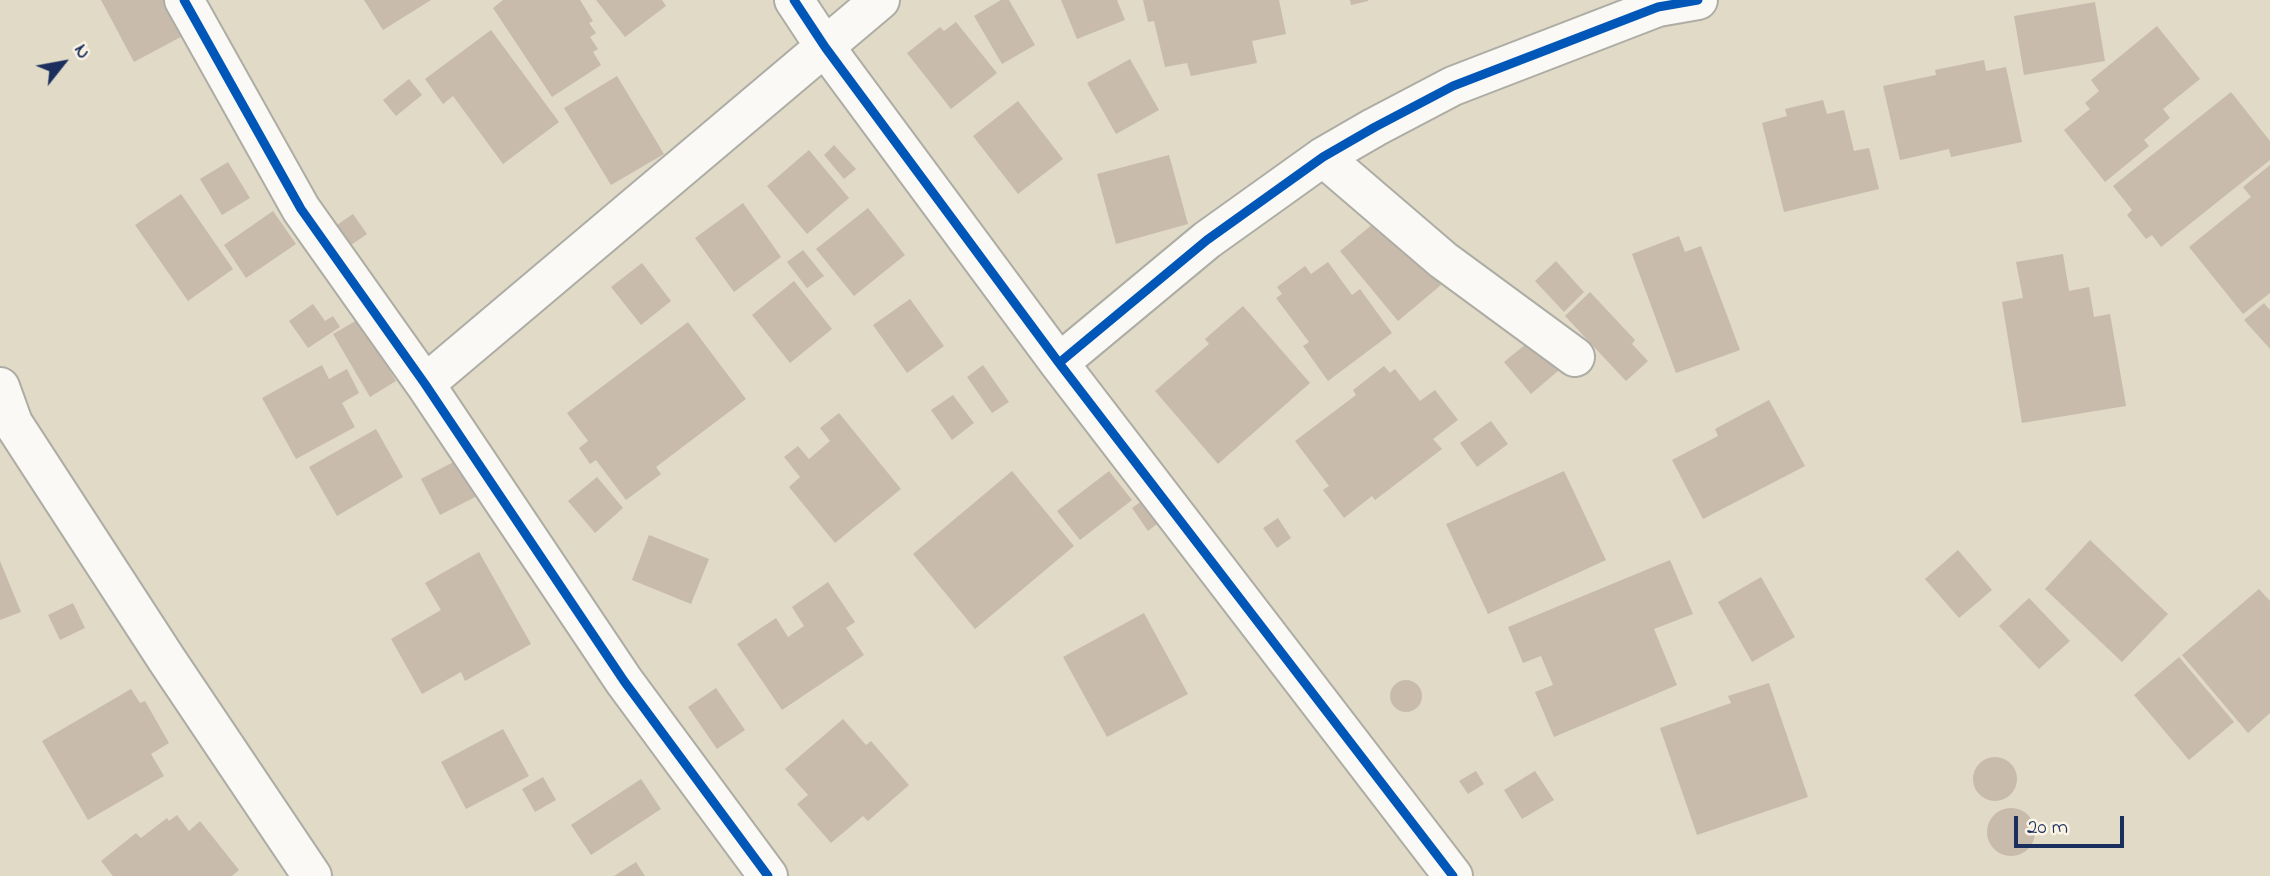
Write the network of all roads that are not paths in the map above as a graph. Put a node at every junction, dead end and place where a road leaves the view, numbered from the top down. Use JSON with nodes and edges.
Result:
{"nodes":[{"id":1,"x":184,"y":0,"type":"edge"},
{"id":2,"x":794,"y":0,"type":"edge"},
{"id":3,"x":880,"y":0,"type":"edge"},
{"id":4,"x":1698,"y":0,"type":"edge"},
{"id":5,"x":1657,"y":3,"type":"edge"},
{"id":6,"x":825,"y":47,"type":"junction"},
{"id":7,"x":1323,"y":157,"type":"junction"},
{"id":8,"x":1575,"y":356,"type":"dead end"},
{"id":9,"x":1059,"y":363,"type":"junction"},
{"id":10,"x":425,"y":384,"type":"junction"},
{"id":11,"x":0,"y":387,"type":"edge"},
{"id":12,"x":312,"y":876,"type":"edge"},
{"id":13,"x":768,"y":876,"type":"edge"},
{"id":14,"x":1453,"y":876,"type":"edge"}],
"edges":[{"from":1,"to":10,"type":"street"},
{"from":2,"to":6,"type":"street"},
{"from":3,"to":6,"type":"street"},
{"from":4,"to":5,"type":"street"},
{"from":5,"to":7,"type":"street"},
{"from":6,"to":9,"type":"street"},
{"from":6,"to":10,"type":"street"},
{"from":7,"to":8,"type":"street"},
{"from":7,"to":9,"type":"street"},
{"from":9,"to":14,"type":"street"},
{"from":10,"to":13,"type":"street"},
{"from":11,"to":12,"type":"street"}]}
